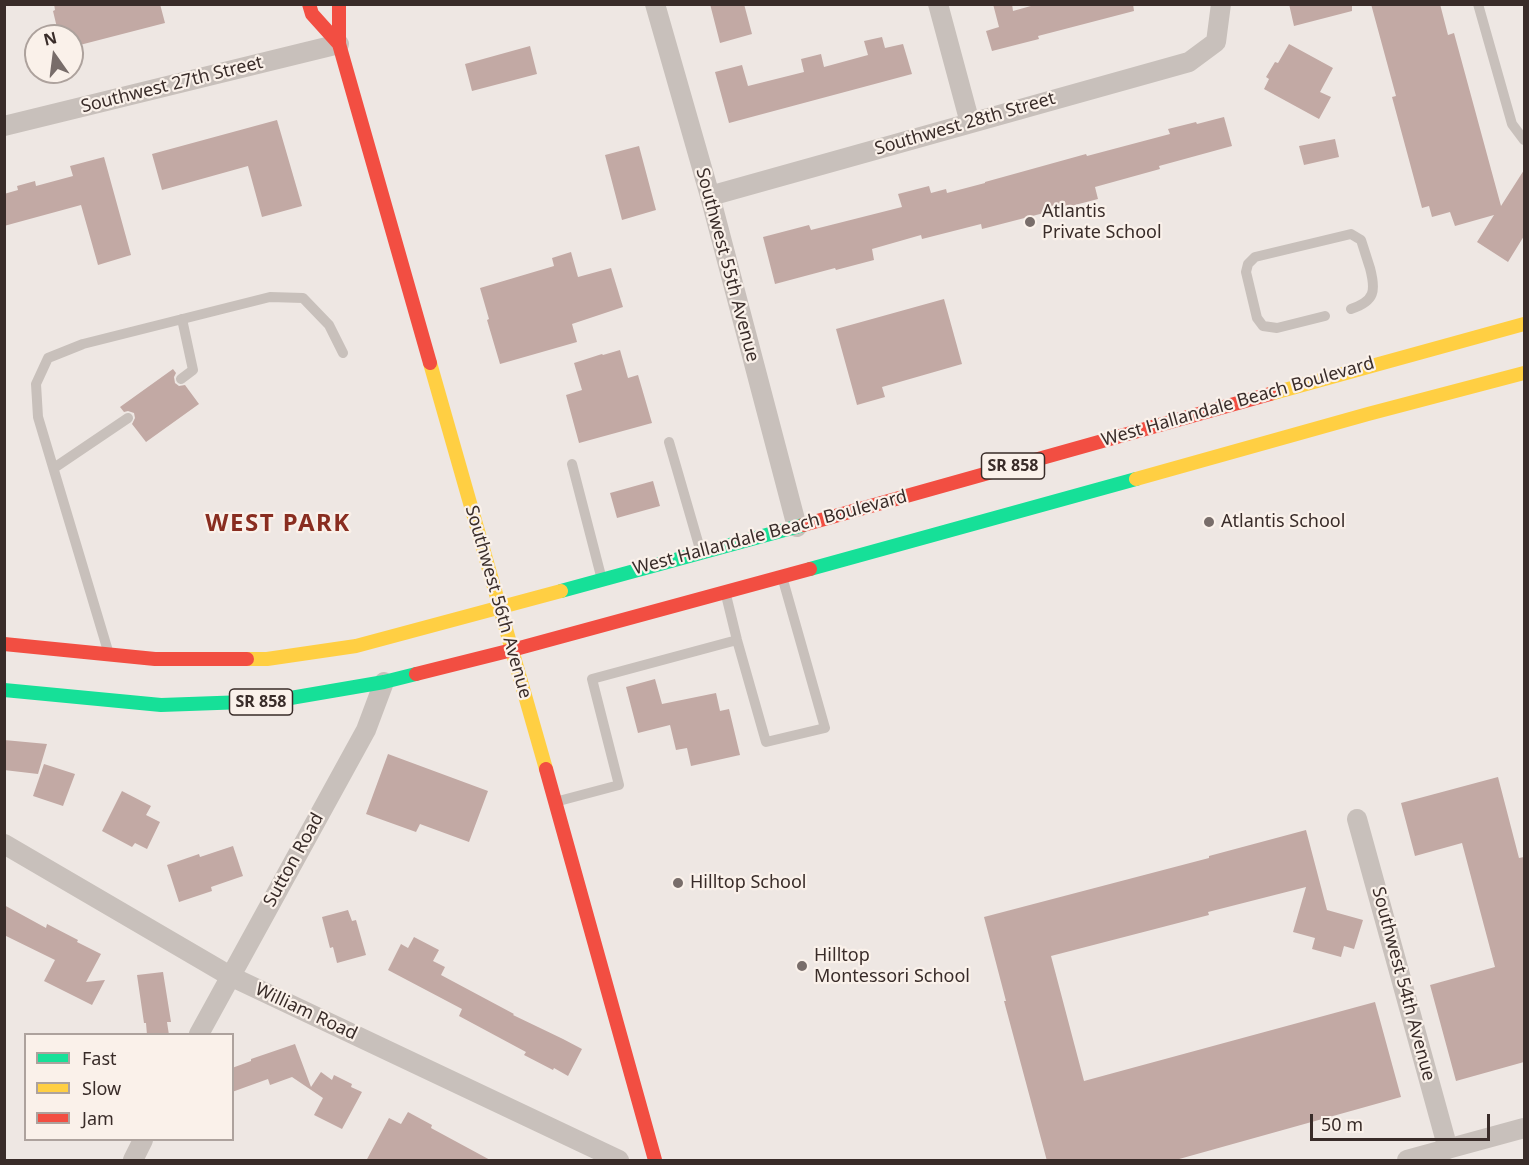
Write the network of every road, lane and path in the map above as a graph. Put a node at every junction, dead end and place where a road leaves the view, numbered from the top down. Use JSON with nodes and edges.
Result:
{"nodes":[{"id":1,"x":309,"y":4,"type":"edge"},
{"id":2,"x":339,"y":4,"type":"edge"},
{"id":3,"x":655,"y":4,"type":"edge"},
{"id":4,"x":938,"y":4,"type":"edge"},
{"id":5,"x":1221,"y":4,"type":"edge"},
{"id":6,"x":1478,"y":4,"type":"edge"},
{"id":7,"x":339,"y":44,"type":"junction"},
{"id":8,"x":970,"y":123,"type":"junction"},
{"id":9,"x":4,"y":126,"type":"edge"},
{"id":10,"x":1524,"y":140,"type":"edge"},
{"id":11,"x":710,"y":196,"type":"junction"},
{"id":12,"x":1351,"y":309,"type":"dead end"},
{"id":13,"x":1324,"y":316,"type":"dead end"},
{"id":14,"x":182,"y":319,"type":"junction"},
{"id":15,"x":1524,"y":324,"type":"edge"},
{"id":16,"x":343,"y":353,"type":"dead end"},
{"id":17,"x":1524,"y":373,"type":"edge"},
{"id":18,"x":181,"y":379,"type":"dead end"},
{"id":19,"x":128,"y":418,"type":"dead end"},
{"id":20,"x":669,"y":442,"type":"dead end"},
{"id":21,"x":572,"y":464,"type":"dead end"},
{"id":22,"x":54,"y":468,"type":"junction"},
{"id":23,"x":797,"y":527,"type":"junction"},
{"id":24,"x":701,"y":553,"type":"junction"},
{"id":25,"x":782,"y":577,"type":"junction"},
{"id":26,"x":602,"y":579,"type":"junction"},
{"id":27,"x":725,"y":592,"type":"junction"},
{"id":28,"x":500,"y":606,"type":"junction"},
{"id":29,"x":737,"y":640,"type":"junction"},
{"id":30,"x":4,"y":644,"type":"edge"},
{"id":31,"x":512,"y":650,"type":"junction"},
{"id":32,"x":108,"y":654,"type":"junction"},
{"id":33,"x":384,"y":682,"type":"junction"},
{"id":34,"x":4,"y":690,"type":"edge"},
{"id":35,"x":555,"y":802,"type":"junction"},
{"id":36,"x":1357,"y":819,"type":"dead end"},
{"id":37,"x":4,"y":844,"type":"edge"},
{"id":38,"x":230,"y":976,"type":"junction"},
{"id":39,"x":200,"y":1033,"type":"edge"},
{"id":40,"x":1524,"y":1128,"type":"edge"},
{"id":41,"x":143,"y":1141,"type":"edge"},
{"id":42,"x":1448,"y":1149,"type":"junction"},
{"id":43,"x":133,"y":1161,"type":"edge"},
{"id":44,"x":620,"y":1161,"type":"edge"},
{"id":45,"x":655,"y":1161,"type":"edge"},
{"id":46,"x":1407,"y":1161,"type":"edge"}],
"edges":[{"from":1,"to":7,"type":"main road","name":"Southwest 56th Avenue"},
{"from":2,"to":7,"type":"main road","name":"Southwest 56th Avenue"},
{"from":3,"to":11,"type":"street","name":"Southwest 55th Avenue"},
{"from":4,"to":8,"type":"street"},
{"from":5,"to":8,"type":"street","name":"Southwest 28th Street"},
{"from":6,"to":10,"type":"lane"},
{"from":7,"to":9,"type":"street","name":"Southwest 27th Street"},
{"from":7,"to":28,"type":"main road","name":"Southwest 56th Avenue"},
{"from":8,"to":11,"type":"street","name":"Southwest 28th Street"},
{"from":11,"to":23,"type":"street","name":"Southwest 55th Avenue"},
{"from":12,"to":13,"type":"lane"},
{"from":14,"to":16,"type":"lane"},
{"from":14,"to":18,"type":"lane"},
{"from":14,"to":22,"type":"lane"},
{"from":15,"to":23,"type":"main road","name":"West Hallandale Beach Boulevard","number":"SR 858"},
{"from":17,"to":25,"type":"main road","number":"SR 858"},
{"from":19,"to":22,"type":"lane"},
{"from":20,"to":24,"type":"lane"},
{"from":21,"to":26,"type":"lane"},
{"from":22,"to":32,"type":"lane"},
{"from":23,"to":24,"type":"main road","name":"West Hallandale Beach Boulevard","number":"SR 858"},
{"from":24,"to":26,"type":"main road","name":"West Hallandale Beach Boulevard","number":"SR 858"},
{"from":25,"to":27,"type":"main road","number":"SR 858"},
{"from":25,"to":29,"type":"lane"},
{"from":26,"to":28,"type":"main road","name":"West Hallandale Beach Boulevard","number":"SR 858"},
{"from":27,"to":29,"type":"lane"},
{"from":27,"to":31,"type":"main road","number":"SR 858"},
{"from":28,"to":31,"type":"main road","name":"Southwest 56th Avenue"},
{"from":28,"to":32,"type":"main road","name":"West Hallandale Beach Boulevard","number":"SR 858"},
{"from":29,"to":35,"type":"lane"},
{"from":30,"to":32,"type":"main road","name":"West Hallandale Beach Boulevard","number":"SR 858"},
{"from":31,"to":33,"type":"main road","number":"SR 858"},
{"from":31,"to":35,"type":"main road","name":"Southwest 56th Avenue"},
{"from":33,"to":34,"type":"main road","number":"SR 858"},
{"from":33,"to":38,"type":"street","name":"Sutton Road"},
{"from":35,"to":45,"type":"main road","name":"Southwest 56th Avenue"},
{"from":36,"to":42,"type":"street","name":"Southwest 54th Avenue"},
{"from":37,"to":38,"type":"street","name":"William Road"},
{"from":38,"to":39,"type":"street","name":"Sutton Road"},
{"from":38,"to":44,"type":"street","name":"William Road"},
{"from":40,"to":42,"type":"street"},
{"from":41,"to":43,"type":"street"},
{"from":42,"to":46,"type":"street"}]}
